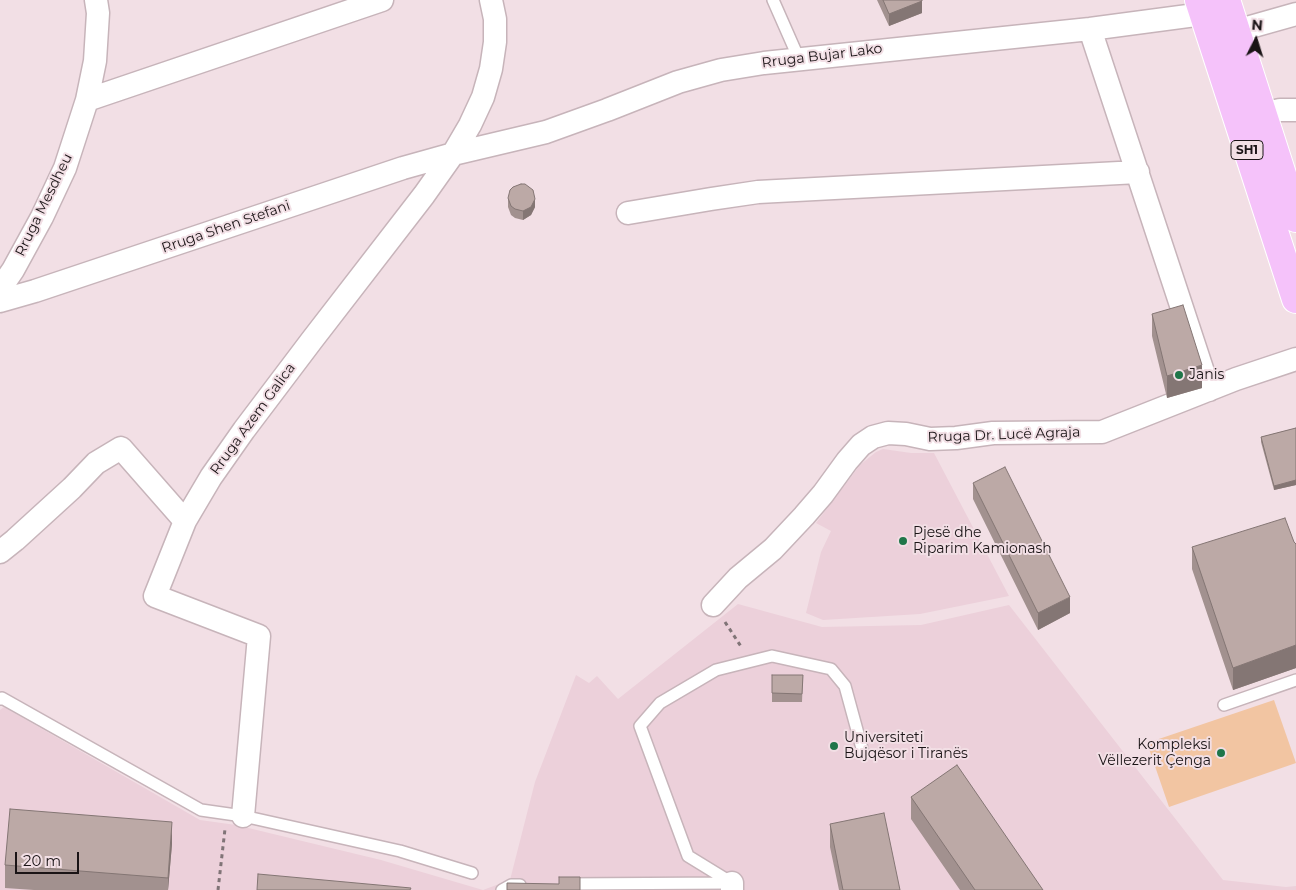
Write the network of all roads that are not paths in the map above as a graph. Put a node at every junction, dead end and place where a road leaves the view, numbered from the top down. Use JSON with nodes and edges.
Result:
{"nodes":[{"id":1,"x":96,"y":0,"type":"edge"},
{"id":2,"x":382,"y":0,"type":"edge"},
{"id":3,"x":491,"y":0,"type":"edge"},
{"id":4,"x":773,"y":0,"type":"edge"},
{"id":5,"x":1226,"y":0,"type":"edge"},
{"id":6,"x":1201,"y":7,"type":"edge"},
{"id":7,"x":1296,"y":14,"type":"edge"},
{"id":8,"x":1090,"y":29,"type":"junction"},
{"id":9,"x":1236,"y":31,"type":"junction"},
{"id":10,"x":799,"y":59,"type":"junction"},
{"id":11,"x":87,"y":100,"type":"junction"},
{"id":12,"x":1296,"y":110,"type":"edge"},
{"id":13,"x":1263,"y":114,"type":"junction"},
{"id":14,"x":453,"y":154,"type":"junction"},
{"id":15,"x":1138,"y":172,"type":"junction"},
{"id":16,"x":628,"y":213,"type":"dead end"},
{"id":17,"x":1296,"y":218,"type":"edge"},
{"id":18,"x":0,"y":289,"type":"edge"},
{"id":19,"x":1296,"y":299,"type":"edge"},
{"id":20,"x":0,"y":302,"type":"edge"},
{"id":21,"x":1296,"y":359,"type":"edge"},
{"id":22,"x":1209,"y":390,"type":"junction"},
{"id":23,"x":185,"y":521,"type":"junction"},
{"id":24,"x":0,"y":552,"type":"edge"},
{"id":25,"x":718,"y":612,"type":"road end"},
{"id":26,"x":1296,"y":680,"type":"edge"},
{"id":27,"x":0,"y":699,"type":"edge"},
{"id":28,"x":1224,"y":705,"type":"dead end"},
{"id":29,"x":863,"y":752,"type":"dead end"},
{"id":30,"x":235,"y":815,"type":"junction"},
{"id":31,"x":472,"y":874,"type":"dead end"},
{"id":32,"x":559,"y":884,"type":"edge"},
{"id":33,"x":530,"y":885,"type":"edge"},
{"id":34,"x":732,"y":886,"type":"edge"},
{"id":35,"x":502,"y":890,"type":"edge"}],
"edges":[{"from":1,"to":11,"type":"street","name":"Rruga Mesdheu"},
{"from":2,"to":11,"type":"street"},
{"from":3,"to":14,"type":"street","name":"Rruga Azem Galica"},
{"from":4,"to":10,"type":"lane"},
{"from":5,"to":9,"type":"main road","number":"SH1"},
{"from":6,"to":8,"type":"street","name":"Rruga Bujar Lako"},
{"from":6,"to":19,"type":"main road","number":"SH1"},
{"from":7,"to":9,"type":"street"},
{"from":8,"to":10,"type":"street","name":"Rruga Bujar Lako"},
{"from":8,"to":15,"type":"street"},
{"from":9,"to":13,"type":"main road","number":"SH1"},
{"from":10,"to":14,"type":"street","name":"Rruga Bujar Lako"},
{"from":11,"to":18,"type":"street","name":"Rruga Mesdheu"},
{"from":12,"to":13,"type":"street"},
{"from":13,"to":17,"type":"main road","number":"SH1"},
{"from":14,"to":20,"type":"street","name":"Rruga Shen Stefani"},
{"from":14,"to":23,"type":"street","name":"Rruga Azem Galica"},
{"from":15,"to":16,"type":"street"},
{"from":15,"to":22,"type":"street"},
{"from":21,"to":22,"type":"street","name":"Rruga Dr. Lucë Agraja"},
{"from":22,"to":25,"type":"street","name":"Rruga Dr. Lucë Agraja"},
{"from":23,"to":24,"type":"street"},
{"from":23,"to":30,"type":"street","name":"Rruga Azem Galica"},
{"from":26,"to":28,"type":"lane"},
{"from":27,"to":30,"type":"lane"},
{"from":29,"to":34,"type":"lane"},
{"from":30,"to":31,"type":"lane"},
{"from":32,"to":34,"type":"lane"},
{"from":33,"to":35,"type":"lane"}]}
